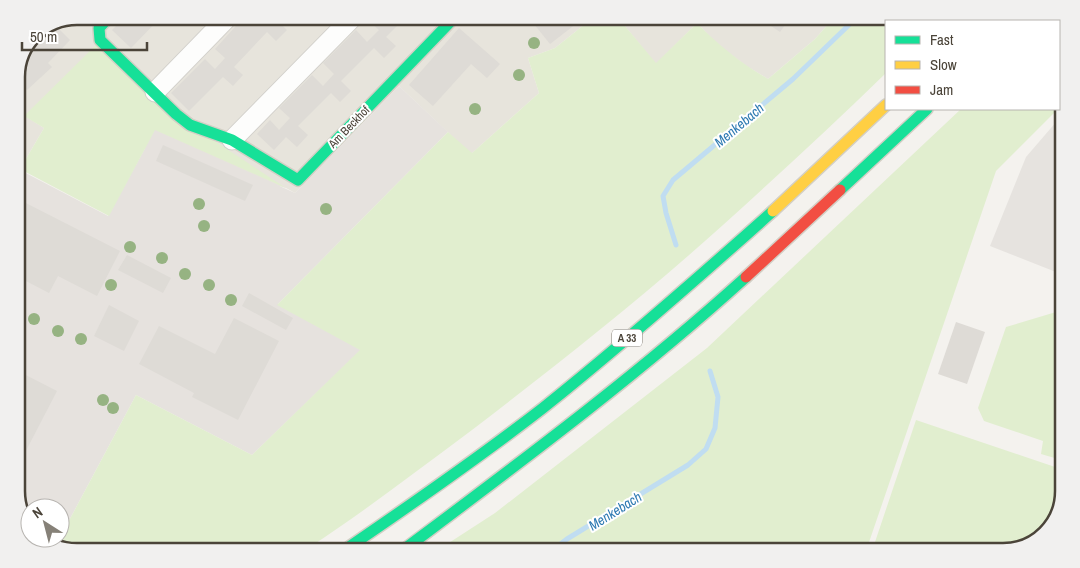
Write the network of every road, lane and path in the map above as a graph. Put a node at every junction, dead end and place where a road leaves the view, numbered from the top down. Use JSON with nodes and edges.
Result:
{"nodes":[{"id":1,"x":102,"y":25,"type":"edge"},
{"id":2,"x":220,"y":25,"type":"edge"},
{"id":3,"x":345,"y":25,"type":"edge"},
{"id":4,"x":447,"y":25,"type":"edge"},
{"id":5,"x":155,"y":92,"type":"junction"},
{"id":6,"x":885,"y":106,"type":"edge"},
{"id":7,"x":926,"y":110,"type":"edge"},
{"id":8,"x":232,"y":140,"type":"junction"},
{"id":9,"x":355,"y":543,"type":"edge"},
{"id":10,"x":413,"y":543,"type":"edge"}],
"edges":[{"from":1,"to":5,"type":"main road","name":"Am Beckhof"},
{"from":2,"to":5,"type":"street"},
{"from":3,"to":8,"type":"street"},
{"from":4,"to":8,"type":"main road","name":"Am Beckhof"},
{"from":5,"to":8,"type":"main road","name":"Am Beckhof"},
{"from":6,"to":9,"type":"main road","number":"A 33"},
{"from":7,"to":10,"type":"main road","number":"A 33"}]}
